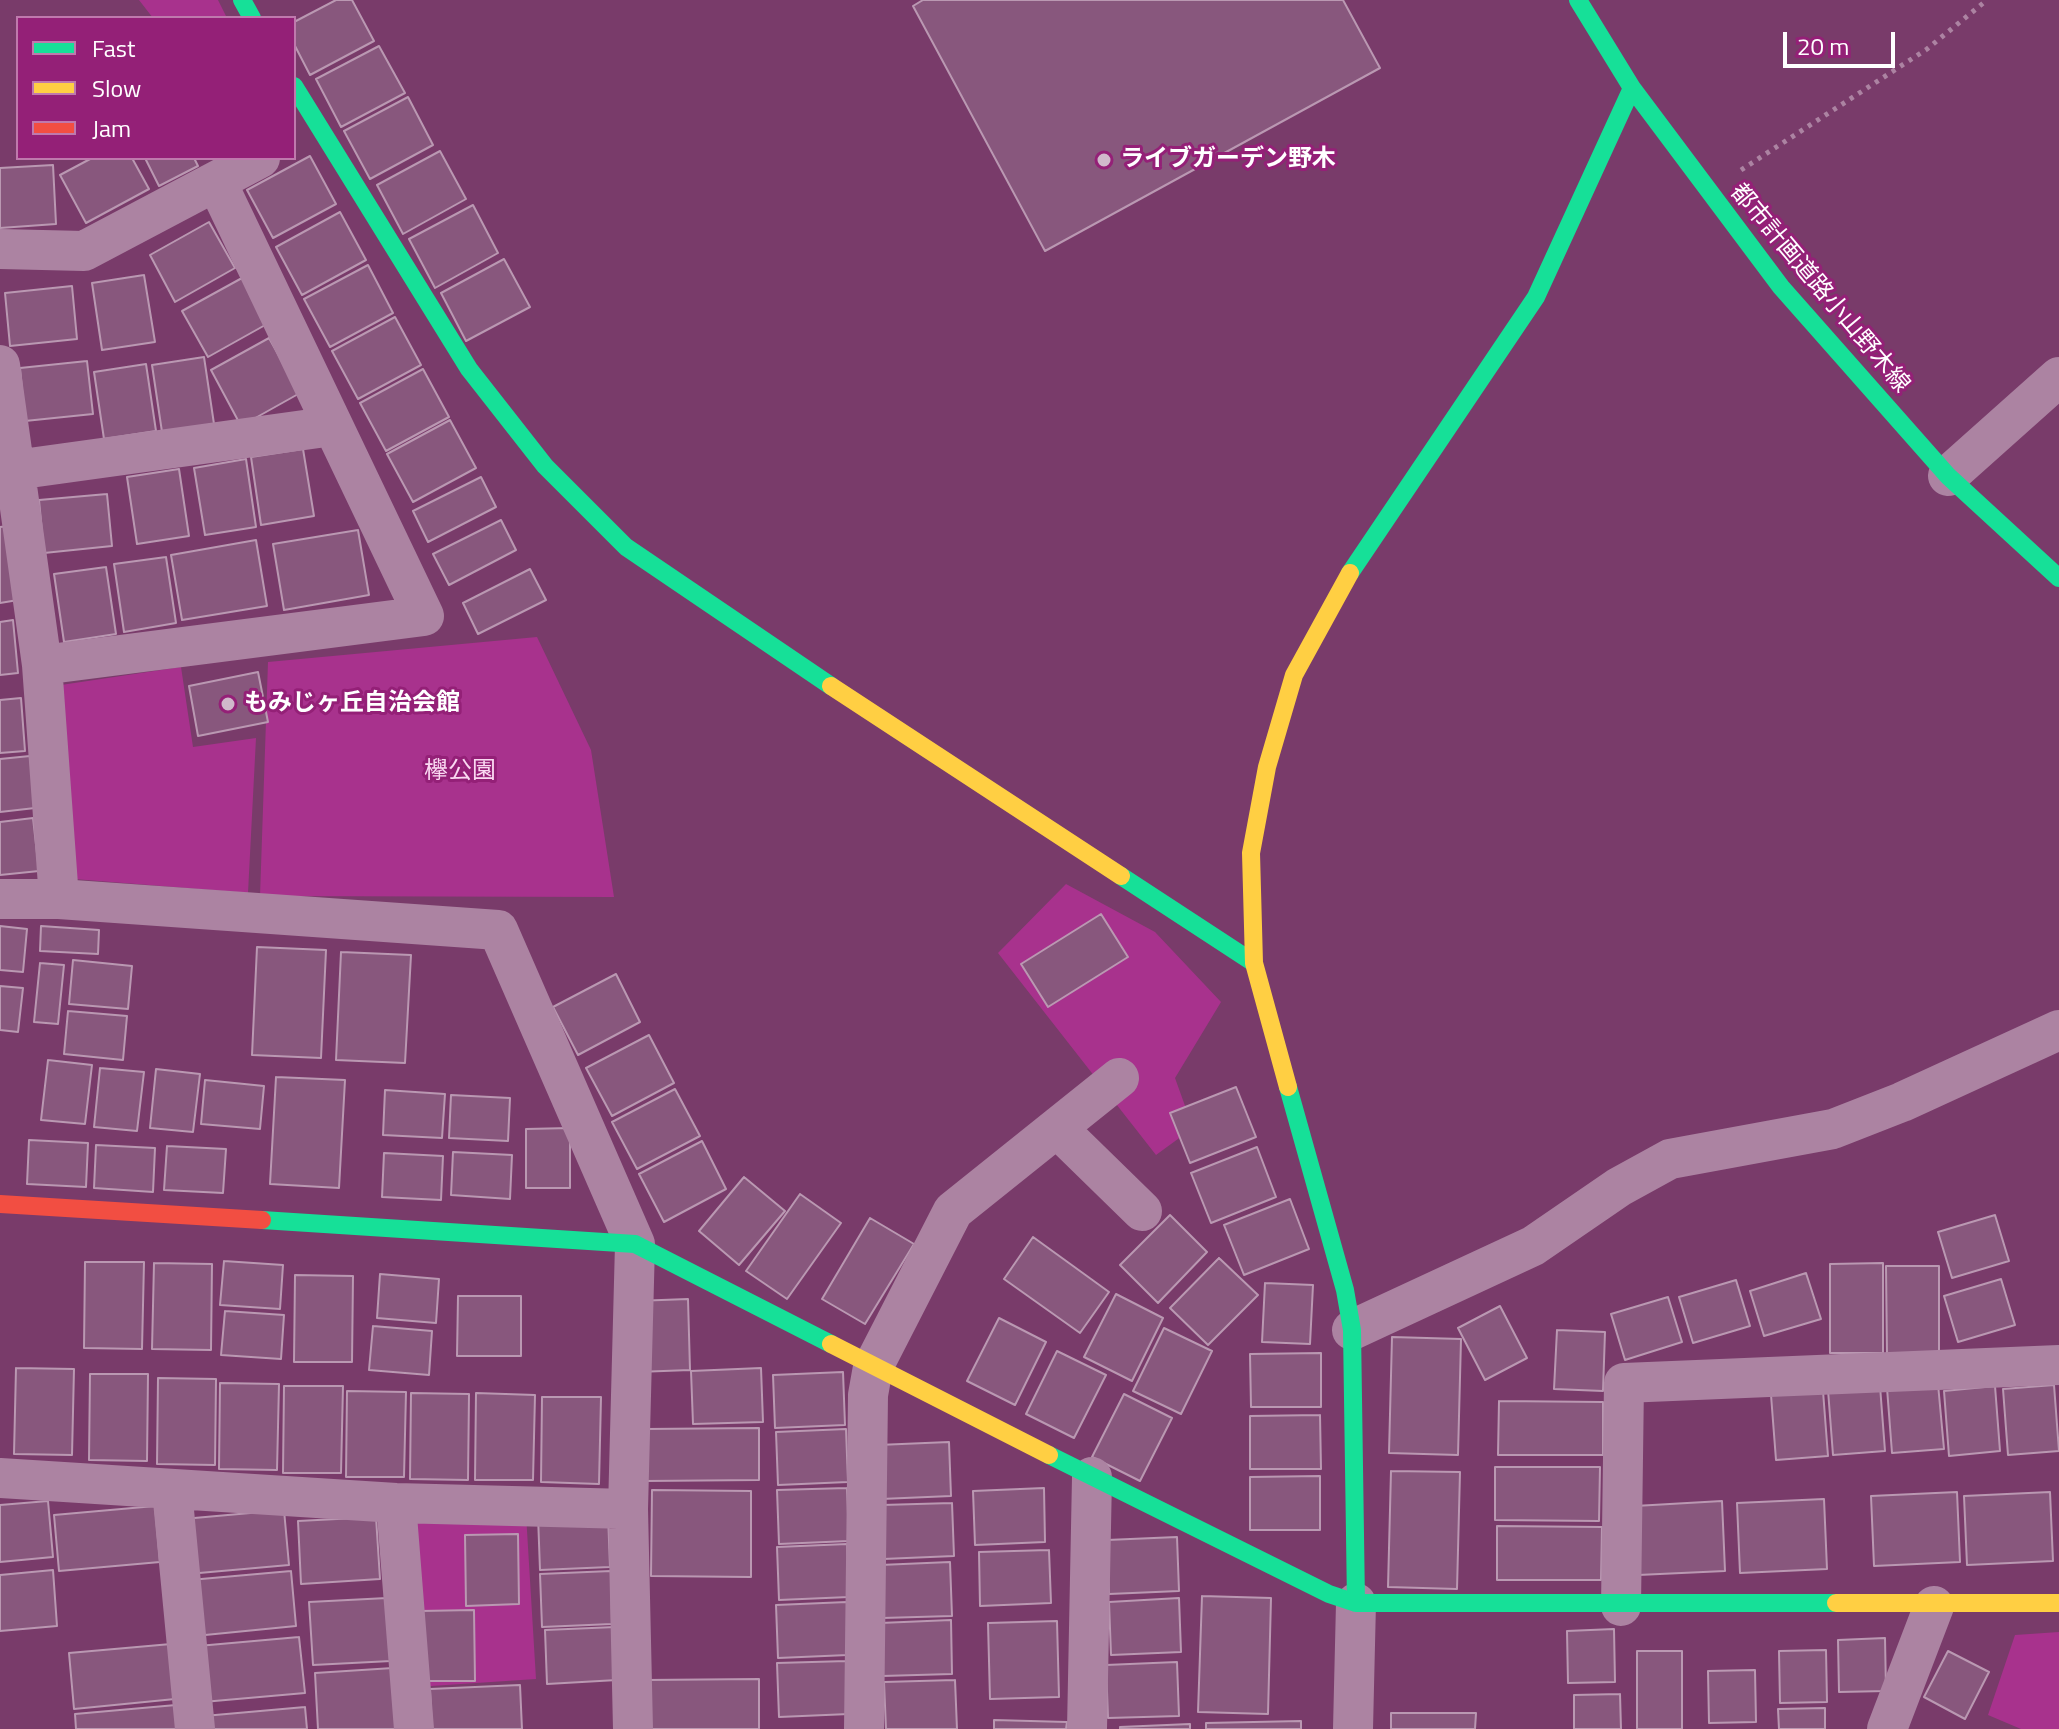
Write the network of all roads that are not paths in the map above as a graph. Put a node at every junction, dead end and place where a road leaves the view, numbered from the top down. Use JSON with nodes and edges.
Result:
{"nodes":[{"id":1,"x":1578,"y":0,"type":"edge"},
{"id":2,"x":1632,"y":88,"type":"junction"},
{"id":3,"x":296,"y":94,"type":"edge"},
{"id":4,"x":306,"y":131,"type":"edge"},
{"id":5,"x":257,"y":160,"type":"edge"},
{"id":6,"x":217,"y":183,"type":"junction"},
{"id":7,"x":0,"y":249,"type":"edge"},
{"id":8,"x":0,"y":365,"type":"edge"},
{"id":9,"x":2059,"y":377,"type":"edge"},
{"id":10,"x":333,"y":426,"type":"junction"},
{"id":11,"x":15,"y":470,"type":"junction"},
{"id":12,"x":1948,"y":476,"type":"junction"},
{"id":13,"x":2059,"y":578,"type":"edge"},
{"id":14,"x":42,"y":665,"type":"junction"},
{"id":15,"x":0,"y":899,"type":"edge"},
{"id":16,"x":59,"y":899,"type":"junction"},
{"id":17,"x":1254,"y":963,"type":"junction"},
{"id":18,"x":2059,"y":1030,"type":"edge"},
{"id":19,"x":1119,"y":1078,"type":"dead end"},
{"id":20,"x":1057,"y":1128,"type":"junction"},
{"id":21,"x":0,"y":1204,"type":"edge"},
{"id":22,"x":1142,"y":1211,"type":"dead end"},
{"id":23,"x":635,"y":1244,"type":"junction"},
{"id":24,"x":1352,"y":1330,"type":"junction"},
{"id":25,"x":2059,"y":1365,"type":"edge"},
{"id":26,"x":873,"y":1367,"type":"junction"},
{"id":27,"x":1092,"y":1477,"type":"junction"},
{"id":28,"x":0,"y":1478,"type":"edge"},
{"id":29,"x":172,"y":1490,"type":"junction"},
{"id":30,"x":396,"y":1503,"type":"junction"},
{"id":31,"x":628,"y":1509,"type":"junction"},
{"id":32,"x":1356,"y":1603,"type":"junction"},
{"id":33,"x":2059,"y":1603,"type":"edge"},
{"id":34,"x":1621,"y":1606,"type":"junction"},
{"id":35,"x":1934,"y":1606,"type":"junction"},
{"id":36,"x":195,"y":1729,"type":"edge"},
{"id":37,"x":414,"y":1729,"type":"edge"},
{"id":38,"x":633,"y":1729,"type":"edge"},
{"id":39,"x":864,"y":1729,"type":"edge"},
{"id":40,"x":1087,"y":1729,"type":"edge"},
{"id":41,"x":1353,"y":1729,"type":"edge"},
{"id":42,"x":1887,"y":1729,"type":"edge"}],
"edges":[{"from":1,"to":2,"type":"street","name":"都市計画道路小山野木線"},
{"from":2,"to":12,"type":"street","name":"都市計画道路小山野木線"},
{"from":2,"to":17,"type":"street"},
{"from":3,"to":4,"type":"street"},
{"from":4,"to":17,"type":"street"},
{"from":5,"to":6,"type":"street"},
{"from":6,"to":7,"type":"street"},
{"from":6,"to":10,"type":"street"},
{"from":8,"to":11,"type":"street"},
{"from":9,"to":12,"type":"street"},
{"from":10,"to":11,"type":"street"},
{"from":10,"to":14,"type":"street"},
{"from":11,"to":14,"type":"street"},
{"from":12,"to":13,"type":"street","name":"都市計画道路小山野木線"},
{"from":14,"to":16,"type":"street"},
{"from":15,"to":16,"type":"street"},
{"from":16,"to":23,"type":"street"},
{"from":17,"to":24,"type":"street"},
{"from":18,"to":24,"type":"street"},
{"from":19,"to":20,"type":"street"},
{"from":20,"to":22,"type":"street"},
{"from":20,"to":26,"type":"street"},
{"from":21,"to":23,"type":"street"},
{"from":23,"to":26,"type":"street"},
{"from":23,"to":31,"type":"street"},
{"from":24,"to":32,"type":"street"},
{"from":25,"to":34,"type":"street"},
{"from":26,"to":27,"type":"street"},
{"from":26,"to":39,"type":"street"},
{"from":27,"to":32,"type":"street"},
{"from":27,"to":40,"type":"street"},
{"from":28,"to":29,"type":"street"},
{"from":29,"to":30,"type":"street"},
{"from":29,"to":36,"type":"street"},
{"from":30,"to":31,"type":"street"},
{"from":30,"to":37,"type":"street"},
{"from":31,"to":38,"type":"street"},
{"from":32,"to":34,"type":"street"},
{"from":32,"to":41,"type":"street"},
{"from":33,"to":35,"type":"street"},
{"from":34,"to":35,"type":"street"},
{"from":35,"to":42,"type":"street"}]}
